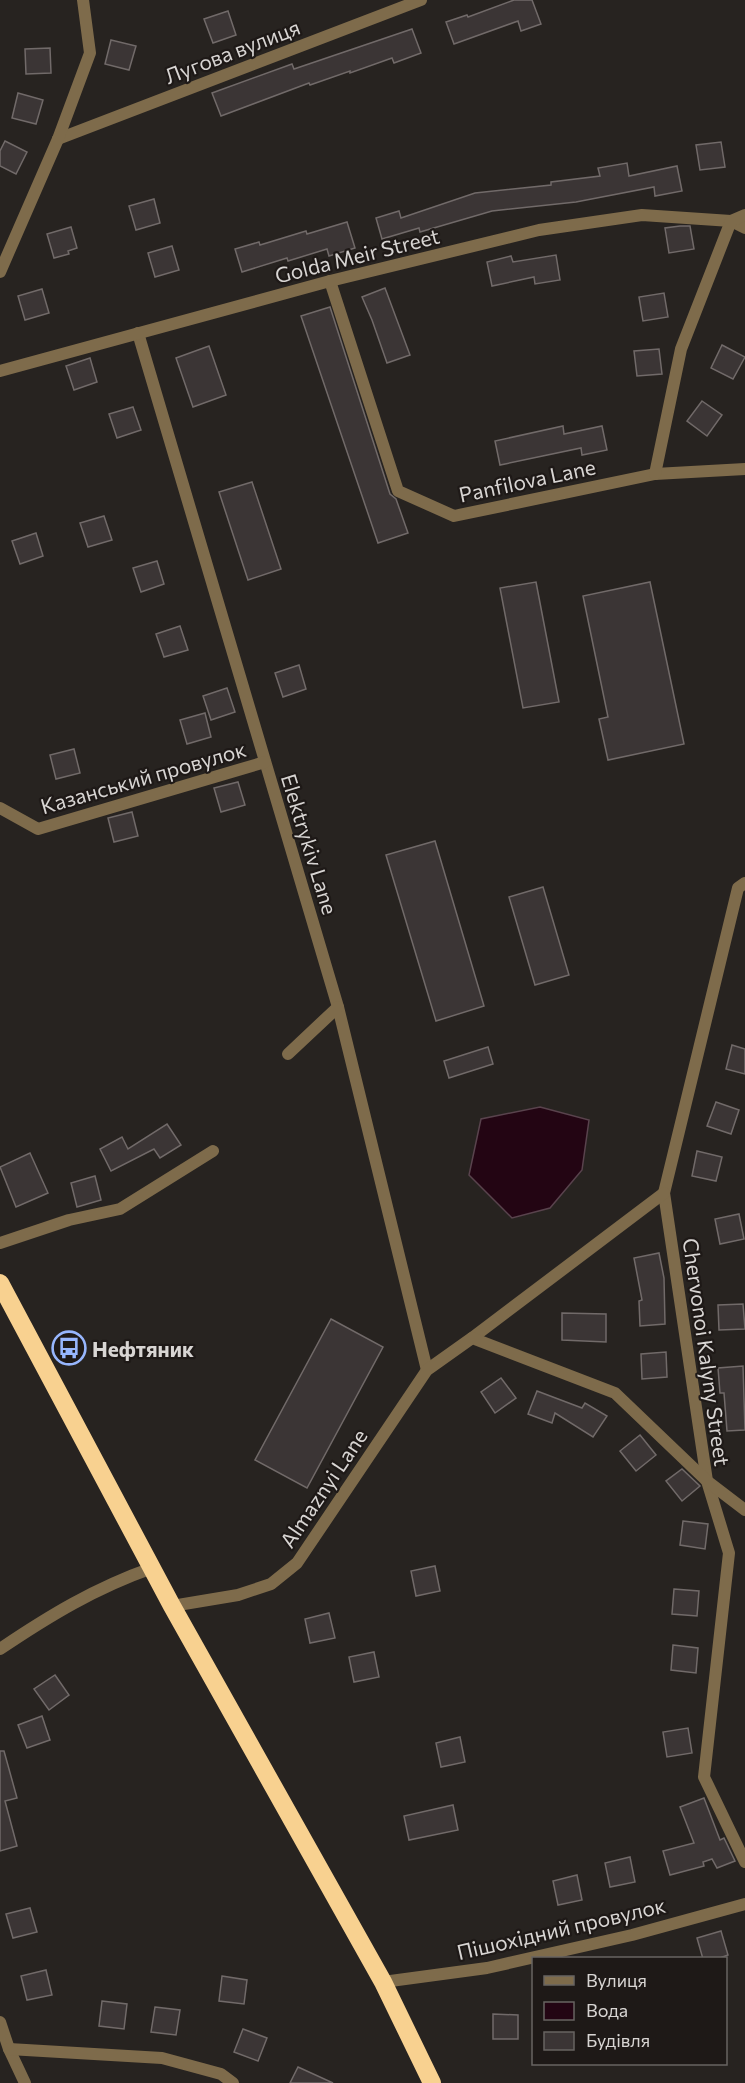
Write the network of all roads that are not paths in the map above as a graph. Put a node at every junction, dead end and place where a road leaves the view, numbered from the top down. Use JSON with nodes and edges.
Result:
{"nodes":[{"id":1,"x":83,"y":0,"type":"edge"},
{"id":2,"x":421,"y":0,"type":"edge"},
{"id":3,"x":58,"y":139,"type":"junction"},
{"id":4,"x":745,"y":215,"type":"edge"},
{"id":5,"x":731,"y":221,"type":"junction"},
{"id":6,"x":745,"y":228,"type":"edge"},
{"id":7,"x":0,"y":272,"type":"edge"},
{"id":8,"x":330,"y":281,"type":"junction"},
{"id":9,"x":138,"y":333,"type":"junction"},
{"id":10,"x":0,"y":371,"type":"edge"},
{"id":11,"x":745,"y":469,"type":"edge"},
{"id":12,"x":655,"y":474,"type":"junction"},
{"id":13,"x":265,"y":762,"type":"junction"},
{"id":14,"x":0,"y":808,"type":"edge"},
{"id":15,"x":745,"y":883,"type":"edge"},
{"id":16,"x":338,"y":1007,"type":"junction"},
{"id":17,"x":288,"y":1054,"type":"dead end"},
{"id":18,"x":213,"y":1150,"type":"dead end"},
{"id":19,"x":664,"y":1193,"type":"junction"},
{"id":20,"x":0,"y":1243,"type":"edge"},
{"id":21,"x":0,"y":1283,"type":"edge"},
{"id":22,"x":472,"y":1338,"type":"junction"},
{"id":23,"x":427,"y":1370,"type":"junction"},
{"id":24,"x":707,"y":1481,"type":"junction"},
{"id":25,"x":745,"y":1510,"type":"edge"},
{"id":26,"x":152,"y":1568,"type":"junction"},
{"id":27,"x":172,"y":1606,"type":"junction"},
{"id":28,"x":0,"y":1649,"type":"edge"},
{"id":29,"x":745,"y":1862,"type":"edge"},
{"id":30,"x":745,"y":1904,"type":"edge"},
{"id":31,"x":535,"y":1957,"type":"edge"},
{"id":32,"x":532,"y":1958,"type":"edge"},
{"id":33,"x":383,"y":1982,"type":"junction"},
{"id":34,"x":0,"y":2022,"type":"edge"},
{"id":35,"x":9,"y":2049,"type":"junction"},
{"id":36,"x":25,"y":2083,"type":"edge"},
{"id":37,"x":233,"y":2083,"type":"edge"},
{"id":38,"x":432,"y":2083,"type":"edge"}],
"edges":[{"from":1,"to":3,"type":"street"},
{"from":2,"to":3,"type":"street","name":"Лугова вулиця"},
{"from":3,"to":7,"type":"street"},
{"from":4,"to":5,"type":"street","name":"Golda Meir Street"},
{"from":5,"to":6,"type":"street","name":"Golda Meir Street"},
{"from":5,"to":8,"type":"street","name":"Golda Meir Street"},
{"from":5,"to":12,"type":"street"},
{"from":8,"to":9,"type":"street","name":"Golda Meir Street"},
{"from":8,"to":12,"type":"street","name":"Panfilova Lane"},
{"from":9,"to":10,"type":"street","name":"Golda Meir Street"},
{"from":9,"to":13,"type":"street","name":"Elektrykiv Lane"},
{"from":11,"to":12,"type":"street","name":"Panfilova Lane"},
{"from":13,"to":14,"type":"street","name":"Казанський провулок"},
{"from":13,"to":16,"type":"street","name":"Elektrykiv Lane"},
{"from":15,"to":19,"type":"street","name":"Chervonoi Kalyny Street"},
{"from":16,"to":17,"type":"street"},
{"from":16,"to":23,"type":"street","name":"Elektrykiv Lane"},
{"from":18,"to":20,"type":"street"},
{"from":19,"to":22,"type":"street","name":"Almaznyi Lane"},
{"from":19,"to":24,"type":"street","name":"Chervonoi Kalyny Street"},
{"from":21,"to":26,"type":"highway"},
{"from":22,"to":23,"type":"street","name":"Almaznyi Lane"},
{"from":22,"to":24,"type":"street"},
{"from":23,"to":27,"type":"street","name":"Almaznyi Lane"},
{"from":24,"to":25,"type":"street"},
{"from":24,"to":29,"type":"street","name":"Chervonoi Kalyny Street"},
{"from":26,"to":27,"type":"highway"},
{"from":26,"to":28,"type":"street"},
{"from":27,"to":33,"type":"highway"},
{"from":30,"to":31,"type":"street","name":"Пішохідний провулок"},
{"from":32,"to":33,"type":"street","name":"Пішохідний провулок"},
{"from":33,"to":38,"type":"highway"},
{"from":34,"to":35,"type":"street"},
{"from":35,"to":36,"type":"street"},
{"from":35,"to":37,"type":"street"}]}
